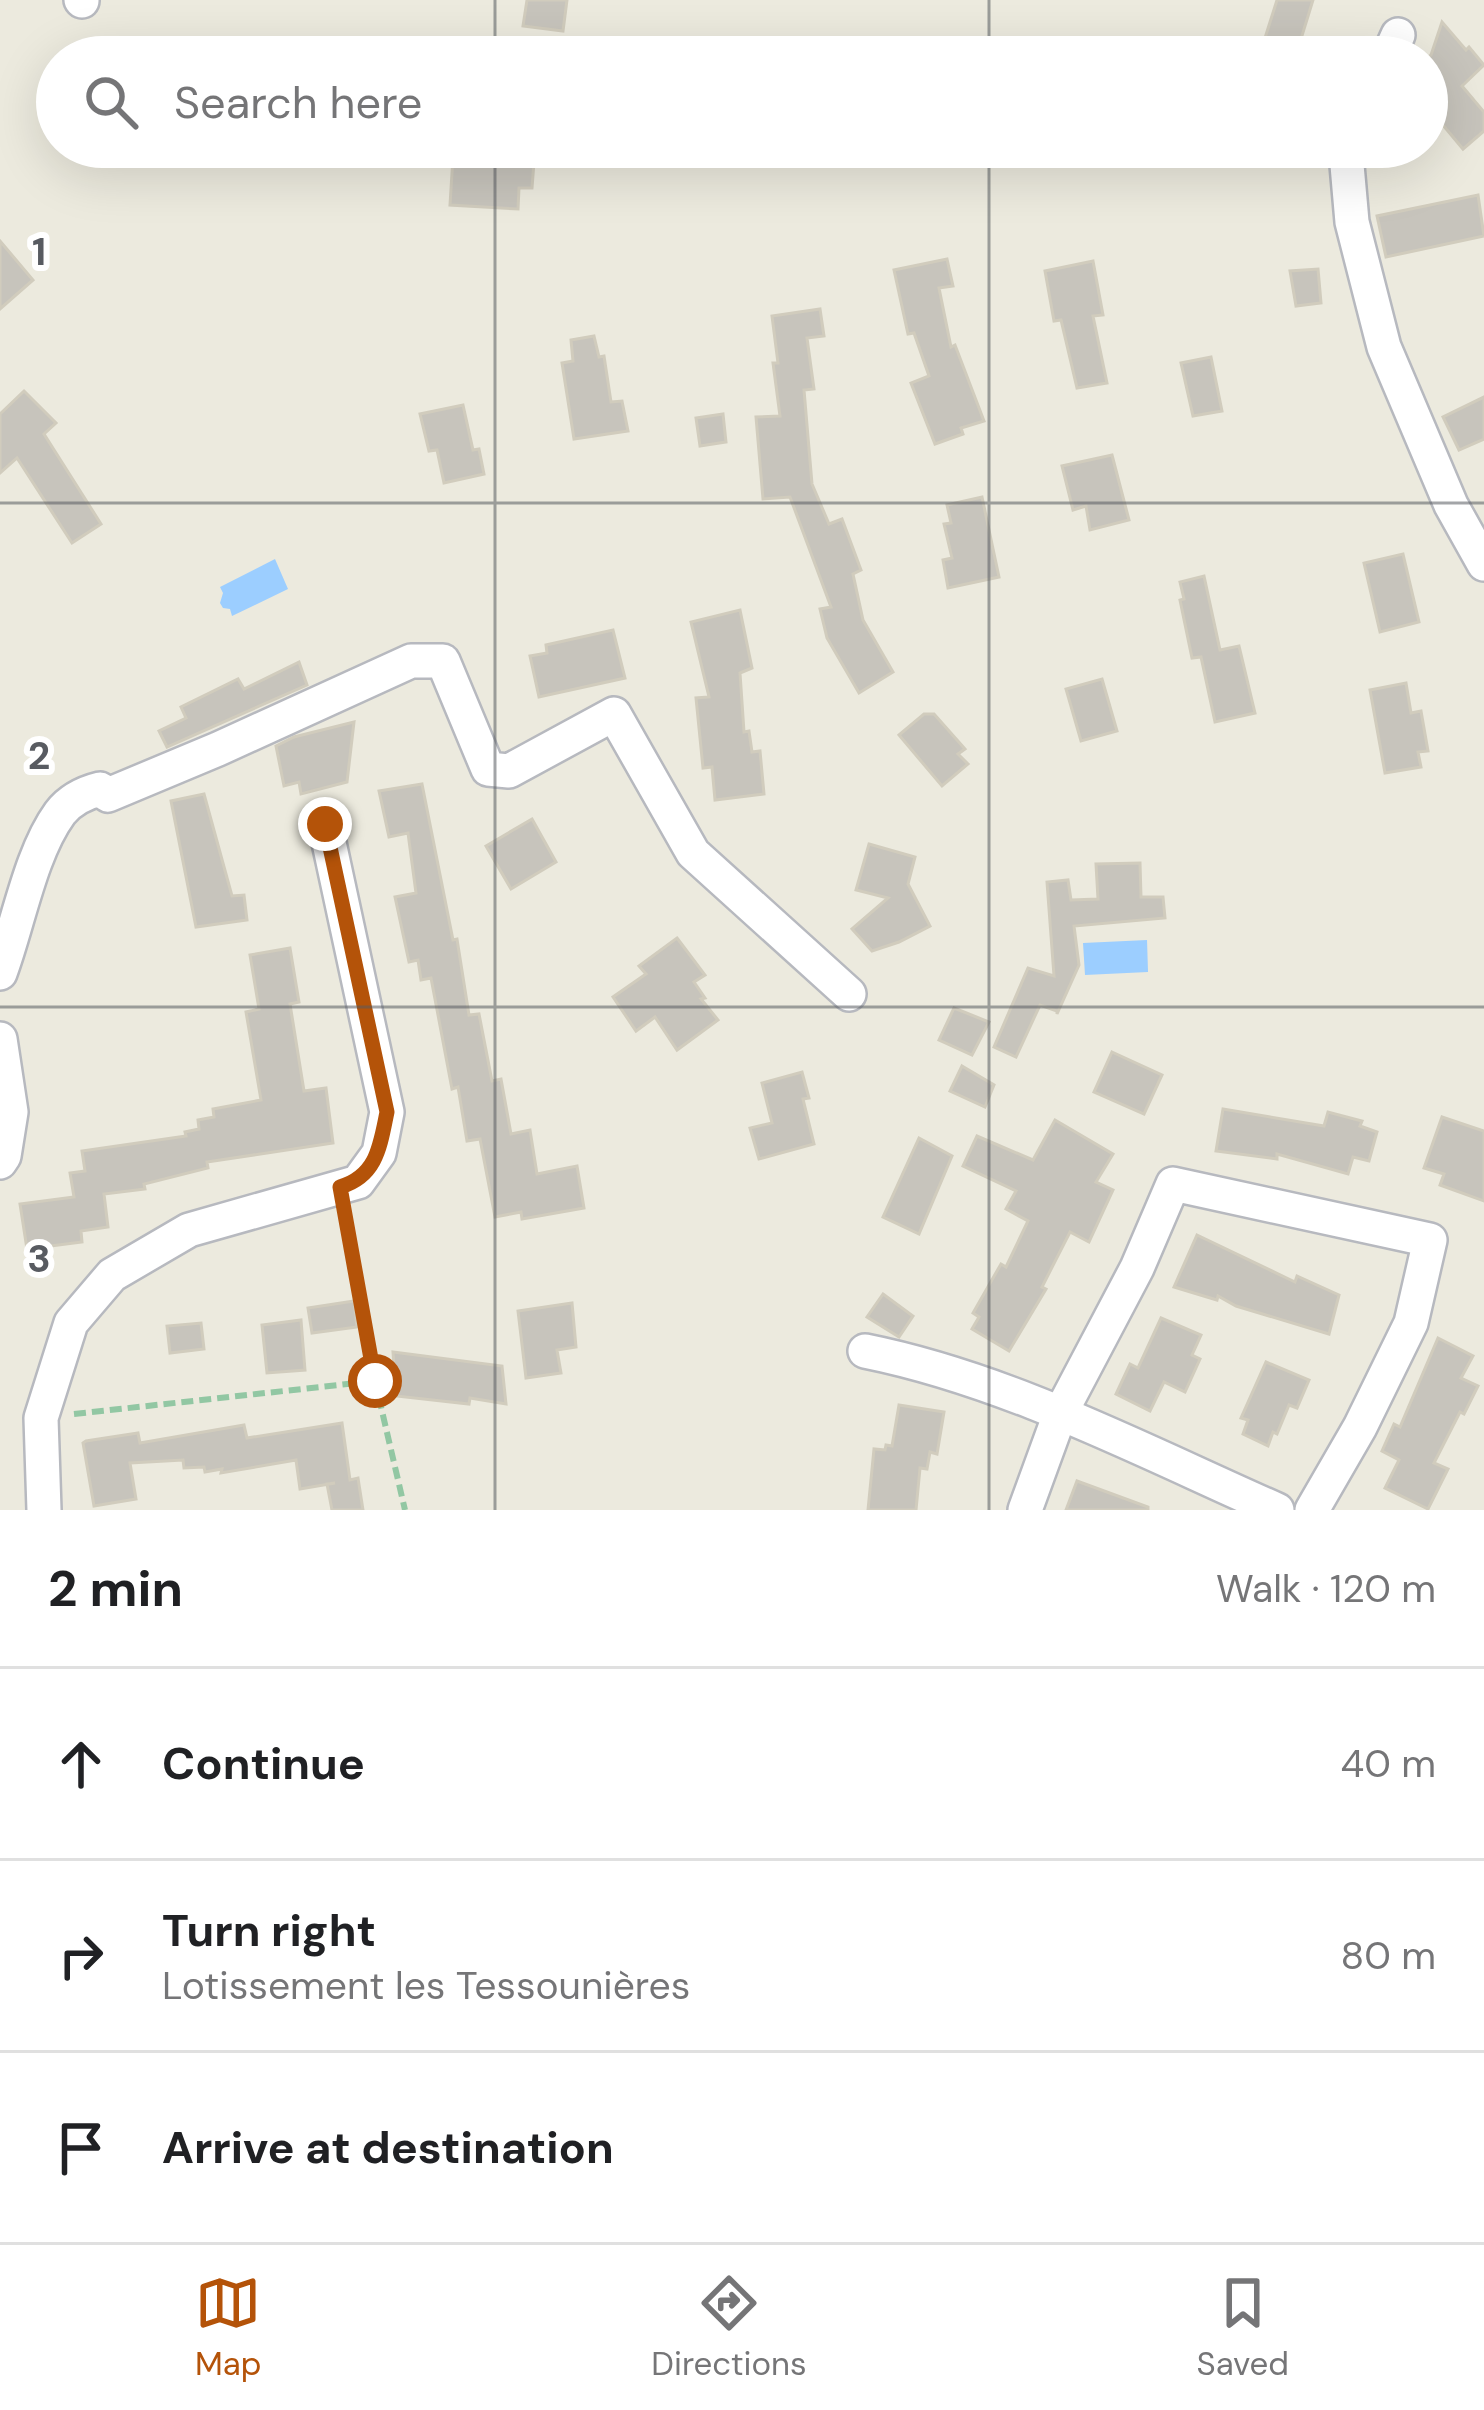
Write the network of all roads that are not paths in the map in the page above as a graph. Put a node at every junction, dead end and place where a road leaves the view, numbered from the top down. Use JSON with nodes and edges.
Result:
{"nodes":[{"id":1,"x":1347,"y":168,"type":"edge"},
{"id":2,"x":1484,"y":565,"type":"edge"},
{"id":3,"x":325,"y":824,"type":"dead end"},
{"id":4,"x":0,"y":973,"type":"edge"},
{"id":5,"x":849,"y":994,"type":"dead end"},
{"id":6,"x":0,"y":1040,"type":"edge"},
{"id":7,"x":0,"y":1162,"type":"edge"},
{"id":8,"x":865,"y":1352,"type":"dead end"},
{"id":9,"x":1060,"y":1414,"type":"junction"},
{"id":10,"x":44,"y":1510,"type":"edge"},
{"id":11,"x":1025,"y":1510,"type":"edge"},
{"id":12,"x":1277,"y":1510,"type":"edge"},
{"id":13,"x":1312,"y":1510,"type":"edge"}],
"edges":[{"from":1,"to":2,"type":"street"},
{"from":3,"to":10,"type":"street"},
{"from":4,"to":5,"type":"street"},
{"from":6,"to":7,"type":"street"},
{"from":8,"to":9,"type":"street"},
{"from":9,"to":11,"type":"street"},
{"from":9,"to":12,"type":"street"},
{"from":9,"to":13,"type":"street"}]}
